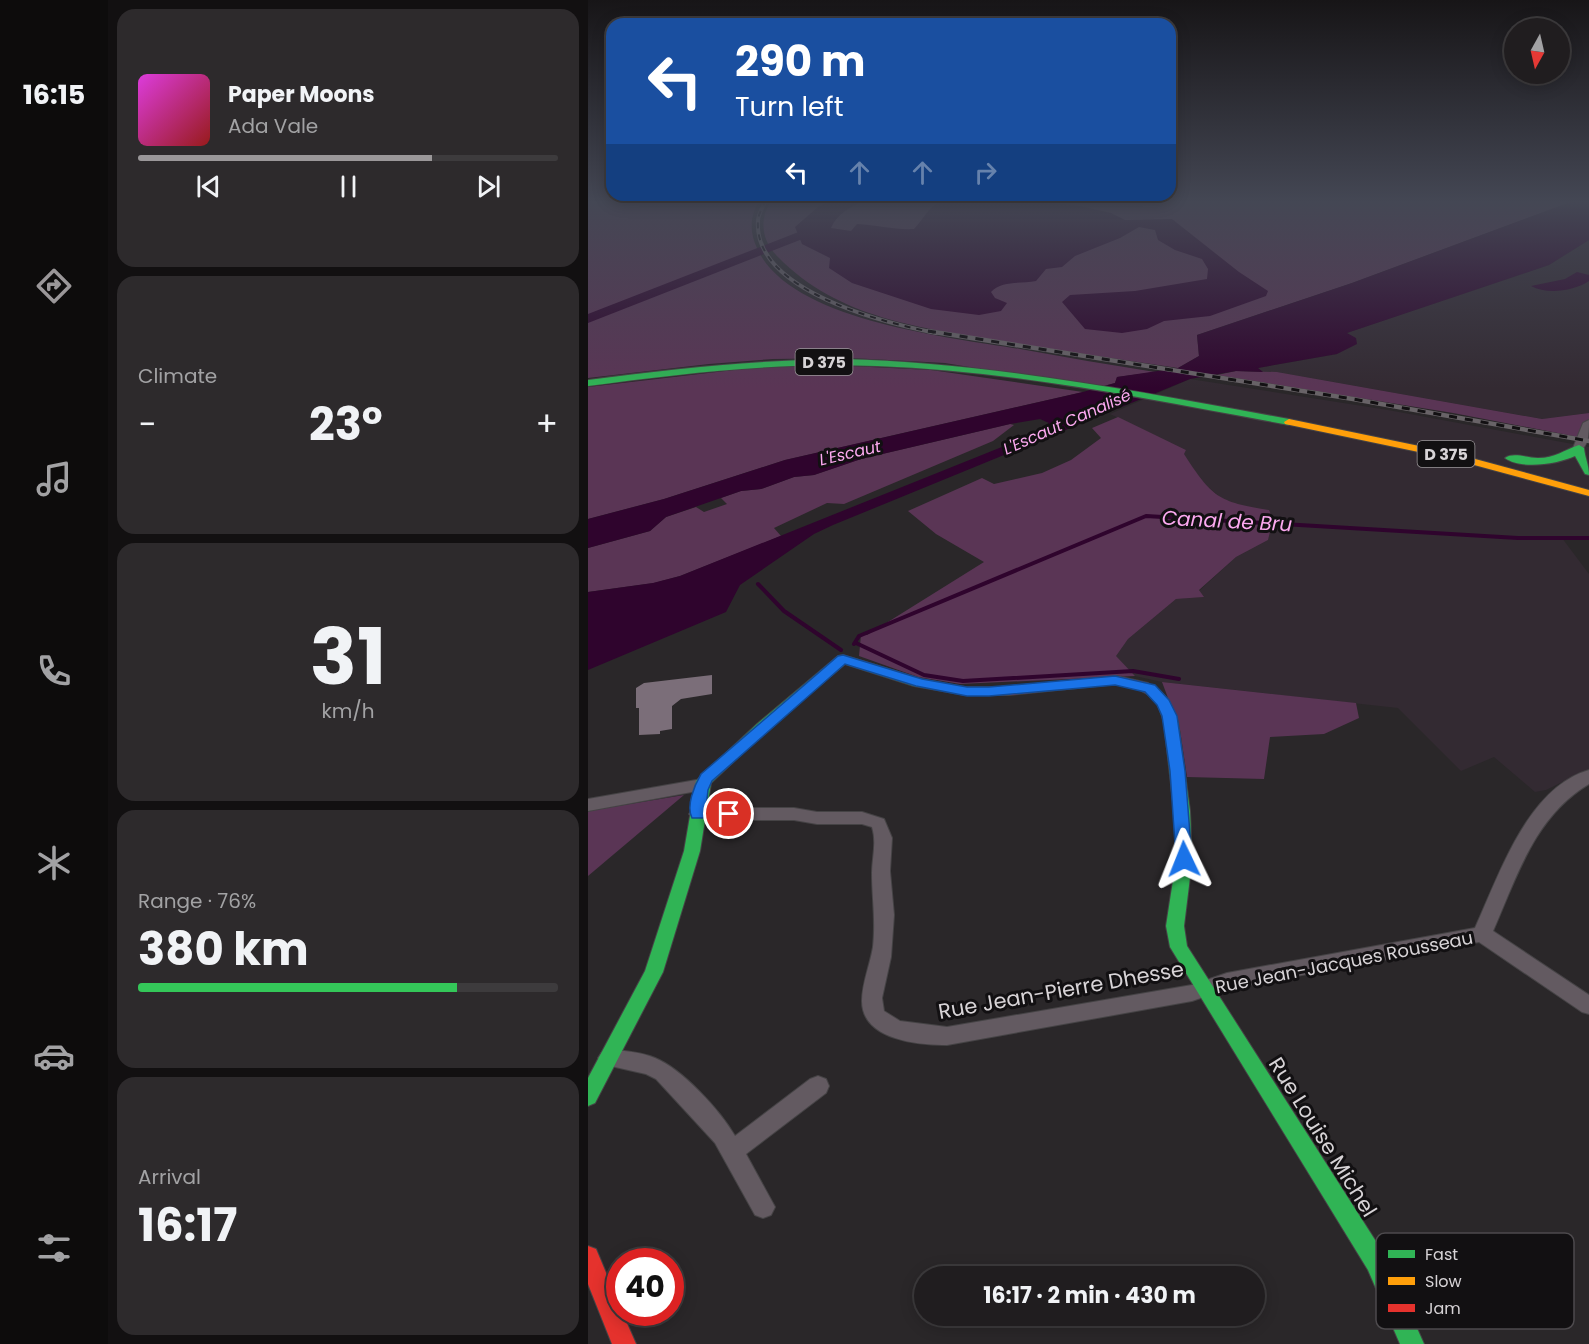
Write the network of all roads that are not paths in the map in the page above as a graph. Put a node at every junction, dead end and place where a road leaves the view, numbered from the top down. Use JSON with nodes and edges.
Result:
{"nodes":[{"id":1,"x":588,"y":382,"type":"edge"},
{"id":2,"x":1589,"y":423,"type":"edge"},
{"id":3,"x":1300,"y":424,"type":"junction"},
{"id":4,"x":1579,"y":448,"type":"junction"},
{"id":5,"x":1589,"y":472,"type":"edge"},
{"id":6,"x":1589,"y":493,"type":"edge"},
{"id":7,"x":1589,"y":776,"type":"edge"},
{"id":8,"x":702,"y":785,"type":"junction"},
{"id":9,"x":588,"y":805,"type":"edge"},
{"id":10,"x":698,"y":814,"type":"junction"},
{"id":11,"x":1482,"y":934,"type":"junction"},
{"id":12,"x":1204,"y":990,"type":"junction"},
{"id":13,"x":1589,"y":1006,"type":"edge"},
{"id":14,"x":609,"y":1058,"type":"junction"},
{"id":15,"x":818,"y":1086,"type":"dead end"},
{"id":16,"x":588,"y":1097,"type":"edge"},
{"id":17,"x":732,"y":1152,"type":"junction"},
{"id":18,"x":763,"y":1207,"type":"dead end"},
{"id":19,"x":588,"y":1257,"type":"edge"},
{"id":20,"x":1376,"y":1262,"type":"edge"},
{"id":21,"x":1405,"y":1329,"type":"edge"},
{"id":22,"x":624,"y":1344,"type":"edge"},
{"id":23,"x":1412,"y":1344,"type":"edge"}],
"edges":[{"from":1,"to":3,"type":"main road","number":"D 375"},
{"from":2,"to":4,"type":"street"},
{"from":3,"to":4,"type":"main road"},
{"from":3,"to":6,"type":"main road","number":"D 375"},
{"from":4,"to":5,"type":"main road"},
{"from":7,"to":11,"type":"street"},
{"from":8,"to":9,"type":"street"},
{"from":8,"to":10,"type":"main road"},
{"from":8,"to":12,"type":"main road","name":"Rue Jean-Jacques Rousseau"},
{"from":10,"to":12,"type":"street","name":"Rue Jean-Pierre Dhesse"},
{"from":10,"to":14,"type":"main road"},
{"from":11,"to":12,"type":"street","name":"Rue Jean-Jacques Rousseau"},
{"from":11,"to":13,"type":"street","name":"Rue Jean-Jacques Rousseau"},
{"from":12,"to":20,"type":"main road","name":"Rue Louise Michel"},
{"from":14,"to":16,"type":"main road"},
{"from":14,"to":17,"type":"street"},
{"from":15,"to":17,"type":"street"},
{"from":17,"to":18,"type":"street"},
{"from":19,"to":22,"type":"main road"},
{"from":21,"to":23,"type":"main road","name":"Rue Louise Michel"}]}
